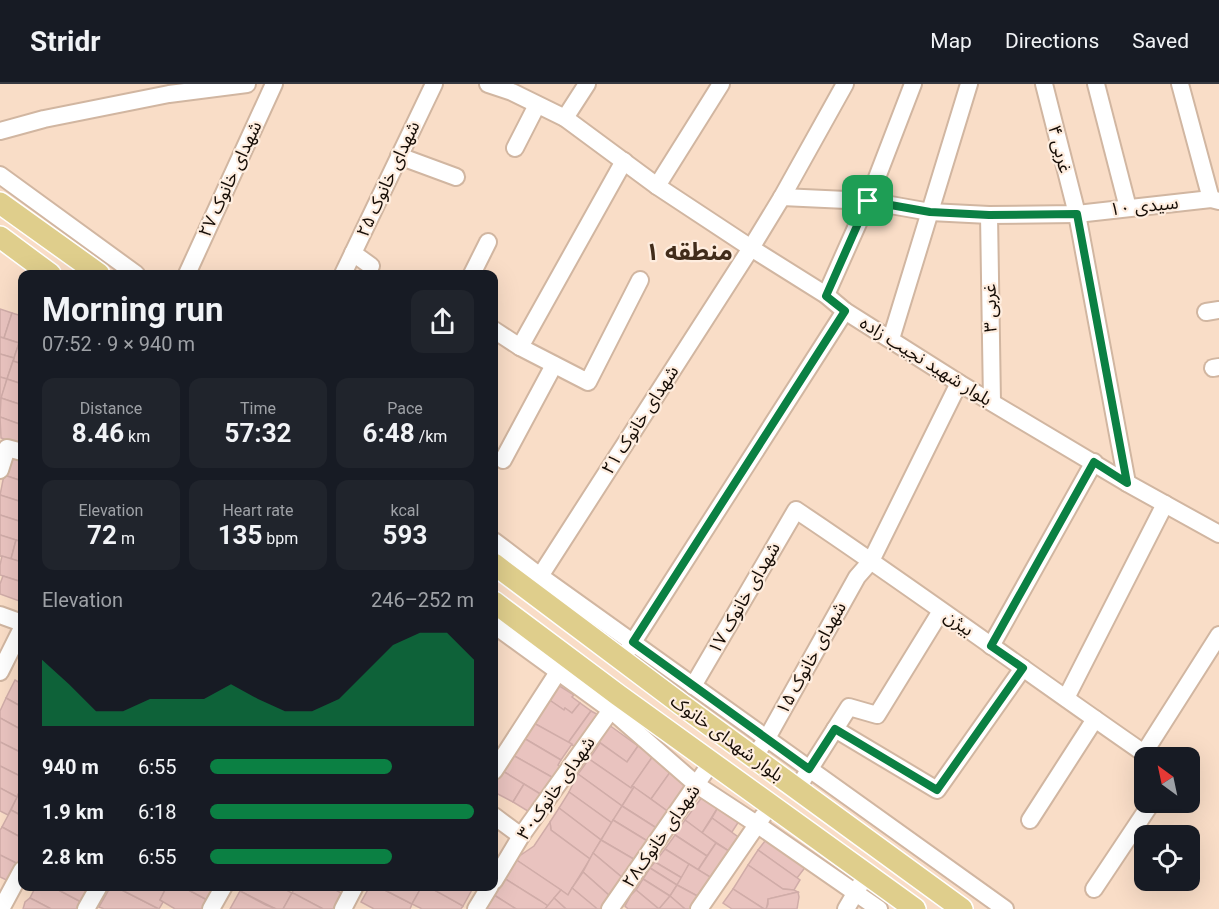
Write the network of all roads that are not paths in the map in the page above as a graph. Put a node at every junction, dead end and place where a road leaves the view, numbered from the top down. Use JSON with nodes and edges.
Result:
{"nodes":[{"id":1,"x":247,"y":84,"type":"edge"},
{"id":2,"x":274,"y":84,"type":"edge"},
{"id":3,"x":434,"y":84,"type":"edge"},
{"id":4,"x":488,"y":84,"type":"edge"},
{"id":5,"x":587,"y":84,"type":"edge"},
{"id":6,"x":721,"y":84,"type":"edge"},
{"id":7,"x":845,"y":84,"type":"edge"},
{"id":8,"x":913,"y":84,"type":"edge"},
{"id":9,"x":969,"y":84,"type":"edge"},
{"id":10,"x":1044,"y":84,"type":"edge"},
{"id":11,"x":1096,"y":84,"type":"edge"},
{"id":12,"x":1180,"y":84,"type":"edge"},
{"id":13,"x":513,"y":88,"type":"edge"},
{"id":14,"x":537,"y":105,"type":"junction"},
{"id":15,"x":565,"y":118,"type":"junction"},
{"id":16,"x":0,"y":131,"type":"edge"},
{"id":17,"x":515,"y":148,"type":"dead end"},
{"id":18,"x":399,"y":156,"type":"junction"},
{"id":19,"x":624,"y":161,"type":"junction"},
{"id":20,"x":0,"y":175,"type":"edge"},
{"id":21,"x":456,"y":177,"type":"dead end"},
{"id":22,"x":657,"y":186,"type":"junction"},
{"id":23,"x":782,"y":197,"type":"junction"},
{"id":24,"x":1215,"y":200,"type":"edge"},
{"id":25,"x":868,"y":201,"type":"junction"},
{"id":26,"x":0,"y":203,"type":"edge"},
{"id":27,"x":1128,"y":208,"type":"junction"},
{"id":28,"x":930,"y":212,"type":"junction"},
{"id":29,"x":1077,"y":214,"type":"junction"},
{"id":30,"x":989,"y":215,"type":"junction"},
{"id":31,"x":0,"y":237,"type":"edge"},
{"id":32,"x":488,"y":242,"type":"dead end"},
{"id":33,"x":751,"y":248,"type":"junction"},
{"id":34,"x":353,"y":254,"type":"junction"},
{"id":35,"x":371,"y":266,"type":"dead end"},
{"id":36,"x":45,"y":270,"type":"edge"},
{"id":37,"x":93,"y":270,"type":"edge"},
{"id":38,"x":131,"y":270,"type":"edge"},
{"id":39,"x":189,"y":270,"type":"edge"},
{"id":40,"x":345,"y":270,"type":"edge"},
{"id":41,"x":474,"y":270,"type":"edge"},
{"id":42,"x":640,"y":280,"type":"dead end"},
{"id":43,"x":826,"y":296,"type":"junction"},
{"id":44,"x":845,"y":311,"type":"junction"},
{"id":45,"x":498,"y":333,"type":"edge"},
{"id":46,"x":891,"y":339,"type":"junction"},
{"id":47,"x":520,"y":347,"type":"junction"},
{"id":48,"x":554,"y":365,"type":"junction"},
{"id":49,"x":959,"y":383,"type":"junction"},
{"id":50,"x":992,"y":402,"type":"junction"},
{"id":51,"x":18,"y":451,"type":"edge"},
{"id":52,"x":503,"y":460,"type":"dead end"},
{"id":53,"x":1094,"y":462,"type":"junction"},
{"id":54,"x":0,"y":470,"type":"edge"},
{"id":55,"x":1127,"y":483,"type":"junction"},
{"id":56,"x":1166,"y":504,"type":"junction"},
{"id":57,"x":796,"y":510,"type":"joint"},
{"id":58,"x":1219,"y":534,"type":"edge"},
{"id":59,"x":498,"y":545,"type":"edge"},
{"id":60,"x":871,"y":561,"type":"junction"},
{"id":61,"x":498,"y":566,"type":"edge"},
{"id":62,"x":535,"y":584,"type":"junction"},
{"id":63,"x":498,"y":605,"type":"edge"},
{"id":64,"x":941,"y":611,"type":"junction"},
{"id":65,"x":0,"y":615,"type":"edge"},
{"id":66,"x":18,"y":622,"type":"edge"},
{"id":67,"x":498,"y":628,"type":"edge"},
{"id":68,"x":1219,"y":635,"type":"edge"},
{"id":69,"x":18,"y":636,"type":"edge"},
{"id":70,"x":633,"y":642,"type":"junction"},
{"id":71,"x":991,"y":646,"type":"junction"},
{"id":72,"x":621,"y":660,"type":"junction"},
{"id":73,"x":1023,"y":668,"type":"junction"},
{"id":74,"x":0,"y":672,"type":"edge"},
{"id":75,"x":558,"y":672,"type":"junction"},
{"id":76,"x":693,"y":686,"type":"junction"},
{"id":77,"x":1066,"y":698,"type":"junction"},
{"id":78,"x":614,"y":703,"type":"junction"},
{"id":79,"x":1095,"y":719,"type":"junction"},
{"id":80,"x":835,"y":729,"type":"junction"},
{"id":81,"x":767,"y":738,"type":"junction"},
{"id":82,"x":1135,"y":747,"type":"edge"},
{"id":83,"x":1152,"y":747,"type":"edge"},
{"id":84,"x":754,"y":758,"type":"junction"},
{"id":85,"x":711,"y":763,"type":"junction"},
{"id":86,"x":498,"y":765,"type":"edge"},
{"id":87,"x":809,"y":769,"type":"junction"},
{"id":88,"x":697,"y":785,"type":"junction"},
{"id":89,"x":796,"y":789,"type":"junction"},
{"id":90,"x":771,"y":806,"type":"junction"},
{"id":91,"x":1145,"y":813,"type":"edge"},
{"id":92,"x":498,"y":819,"type":"edge"},
{"id":93,"x":1030,"y":820,"type":"dead end"},
{"id":94,"x":758,"y":825,"type":"junction"},
{"id":95,"x":521,"y":836,"type":"junction"},
{"id":96,"x":866,"y":873,"type":"junction"},
{"id":97,"x":498,"y":874,"type":"edge"},
{"id":98,"x":18,"y":877,"type":"edge"},
{"id":99,"x":1094,"y":889,"type":"dead end"},
{"id":100,"x":96,"y":891,"type":"edge"},
{"id":101,"x":221,"y":891,"type":"edge"},
{"id":102,"x":352,"y":891,"type":"edge"},
{"id":103,"x":487,"y":891,"type":"edge"},
{"id":104,"x":856,"y":894,"type":"junction"},
{"id":105,"x":1,"y":909,"type":"edge"},
{"id":106,"x":86,"y":909,"type":"edge"},
{"id":107,"x":211,"y":909,"type":"edge"},
{"id":108,"x":343,"y":909,"type":"edge"},
{"id":109,"x":476,"y":909,"type":"edge"},
{"id":110,"x":610,"y":909,"type":"edge"},
{"id":111,"x":699,"y":909,"type":"edge"},
{"id":112,"x":846,"y":909,"type":"edge"},
{"id":113,"x":879,"y":909,"type":"edge"},
{"id":114,"x":915,"y":909,"type":"edge"},
{"id":115,"x":962,"y":909,"type":"edge"},
{"id":116,"x":1005,"y":909,"type":"edge"}],
"edges":[{"from":1,"to":16,"type":"street"},
{"from":2,"to":39,"type":"street","name":"شهدای خانوک ۲۷"},
{"from":3,"to":18,"type":"street","name":"شهدای خانوک ۲۵"},
{"from":4,"to":13,"type":"street","name":"بلوار شهید نجیب زاده"},
{"from":5,"to":15,"type":"street"},
{"from":6,"to":22,"type":"street"},
{"from":7,"to":23,"type":"street","name":"شهدای خانوک ۲۱"},
{"from":8,"to":25,"type":"street"},
{"from":9,"to":28,"type":"street"},
{"from":10,"to":29,"type":"street","name":"غربی ۴"},
{"from":11,"to":27,"type":"street"},
{"from":12,"to":24,"type":"street"},
{"from":13,"to":14,"type":"street","name":"بلوار شهید نجیب زاده"},
{"from":14,"to":15,"type":"street","name":"بلوار شهید نجیب زاده"},
{"from":14,"to":17,"type":"street"},
{"from":15,"to":19,"type":"street","name":"بلوار شهید نجیب زاده"},
{"from":18,"to":21,"type":"street"},
{"from":18,"to":34,"type":"street","name":"شهدای خانوک ۲۵"},
{"from":19,"to":22,"type":"street","name":"بلوار شهید نجیب زاده"},
{"from":19,"to":47,"type":"street"},
{"from":20,"to":38,"type":"street"},
{"from":22,"to":33,"type":"street","name":"بلوار شهید نجیب زاده"},
{"from":23,"to":25,"type":"street","name":"سیدی ۱۰"},
{"from":23,"to":33,"type":"street","name":"شهدای خانوک ۲۱"},
{"from":24,"to":27,"type":"street","name":"سیدی ۱۰"},
{"from":25,"to":28,"type":"street","name":"سیدی ۱۰"},
{"from":25,"to":43,"type":"street"},
{"from":26,"to":37,"type":"main road"},
{"from":27,"to":29,"type":"street","name":"سیدی ۱۰"},
{"from":28,"to":30,"type":"street","name":"سیدی ۱۰"},
{"from":28,"to":46,"type":"street"},
{"from":29,"to":30,"type":"street","name":"سیدی ۱۰"},
{"from":29,"to":55,"type":"street","name":"غربی ۴"},
{"from":30,"to":50,"type":"street","name":"غربی ۳"},
{"from":31,"to":36,"type":"main road"},
{"from":32,"to":41,"type":"street"},
{"from":33,"to":43,"type":"street","name":"بلوار شهید نجیب زاده"},
{"from":33,"to":62,"type":"street","name":"شهدای خانوک ۲۱"},
{"from":34,"to":35,"type":"street"},
{"from":34,"to":40,"type":"street","name":"شهدای خانوک ۲۵"},
{"from":42,"to":48,"type":"street"},
{"from":43,"to":44,"type":"street","name":"بلوار شهید نجیب زاده"},
{"from":44,"to":46,"type":"street","name":"بلوار شهید نجیب زاده"},
{"from":44,"to":70,"type":"street"},
{"from":45,"to":47,"type":"street"},
{"from":46,"to":49,"type":"street","name":"بلوار شهید نجیب زاده"},
{"from":47,"to":48,"type":"street"},
{"from":48,"to":52,"type":"street"},
{"from":49,"to":50,"type":"street","name":"بلوار شهید نجیب زاده"},
{"from":49,"to":60,"type":"street","name":"شهدای خانوک ۱۵"},
{"from":50,"to":53,"type":"street","name":"بلوار شهید نجیب زاده"},
{"from":51,"to":54,"type":"street"},
{"from":53,"to":55,"type":"street","name":"بلوار شهید نجیب زاده"},
{"from":53,"to":71,"type":"street"},
{"from":55,"to":56,"type":"street","name":"بلوار شهید نجیب زاده"},
{"from":56,"to":58,"type":"street","name":"بلوار شهید نجیب زاده"},
{"from":56,"to":77,"type":"street"},
{"from":57,"to":60,"type":"street","name":"بیژن"},
{"from":57,"to":76,"type":"street","name":"شهدای خانوک ۱۷"},
{"from":59,"to":62,"type":"street"},
{"from":60,"to":64,"type":"street","name":"بیژن"},
{"from":60,"to":81,"type":"street","name":"شهدای خانوک ۱۵"},
{"from":61,"to":62,"type":"main road","name":"بلوار شهدای خانوک"},
{"from":62,"to":70,"type":"street"},
{"from":62,"to":72,"type":"main road","name":"بلوار شهدای خانوک"},
{"from":63,"to":78,"type":"main road","name":"بلوار شهدای خانوک"},
{"from":64,"to":71,"type":"street","name":"بیژن"},
{"from":64,"to":80,"type":"street"},
{"from":65,"to":66,"type":"street"},
{"from":67,"to":75,"type":"street"},
{"from":68,"to":83,"type":"street"},
{"from":69,"to":74,"type":"street"},
{"from":70,"to":72,"type":"street"},
{"from":70,"to":76,"type":"street"},
{"from":71,"to":73,"type":"street","name":"بیژن"},
{"from":72,"to":84,"type":"main road","name":"بلوار شهدای خانوک"},
{"from":73,"to":77,"type":"street","name":"بیژن"},
{"from":73,"to":80,"type":"street"},
{"from":75,"to":78,"type":"street"},
{"from":75,"to":86,"type":"street"},
{"from":76,"to":81,"type":"street"},
{"from":77,"to":79,"type":"street","name":"بیژن"},
{"from":78,"to":85,"type":"main road","name":"بلوار شهدای خانوک"},
{"from":78,"to":88,"type":"street"},
{"from":78,"to":95,"type":"street","name":"شهدای خانوک۳۰"},
{"from":79,"to":82,"type":"street","name":"بیژن"},
{"from":79,"to":93,"type":"street"},
{"from":80,"to":87,"type":"street"},
{"from":81,"to":84,"type":"street","name":"شهدای خانوک ۱۵"},
{"from":81,"to":87,"type":"street"},
{"from":84,"to":89,"type":"main road","name":"بلوار شهدای خانوک"},
{"from":85,"to":88,"type":"street","name":"شهدای خانوک۲۸"},
{"from":85,"to":90,"type":"main road","name":"بلوار شهدای خانوک"},
{"from":87,"to":89,"type":"street"},
{"from":87,"to":116,"type":"street"},
{"from":88,"to":94,"type":"street"},
{"from":88,"to":110,"type":"street","name":"شهدای خانوک۲۸"},
{"from":89,"to":115,"type":"main road","name":"بلوار شهدای خانوک"},
{"from":90,"to":94,"type":"street"},
{"from":90,"to":96,"type":"main road","name":"بلوار شهدای خانوک"},
{"from":91,"to":99,"type":"street"},
{"from":92,"to":95,"type":"street"},
{"from":94,"to":104,"type":"street"},
{"from":94,"to":111,"type":"street"},
{"from":95,"to":97,"type":"street","name":"شهدای خانوک۳۰"},
{"from":96,"to":104,"type":"street"},
{"from":96,"to":114,"type":"main road","name":"بلوار شهدای خانوک"},
{"from":98,"to":105,"type":"street"},
{"from":100,"to":106,"type":"street"},
{"from":101,"to":107,"type":"street"},
{"from":102,"to":108,"type":"street"},
{"from":103,"to":109,"type":"street"},
{"from":104,"to":112,"type":"street"},
{"from":104,"to":113,"type":"street"}]}
